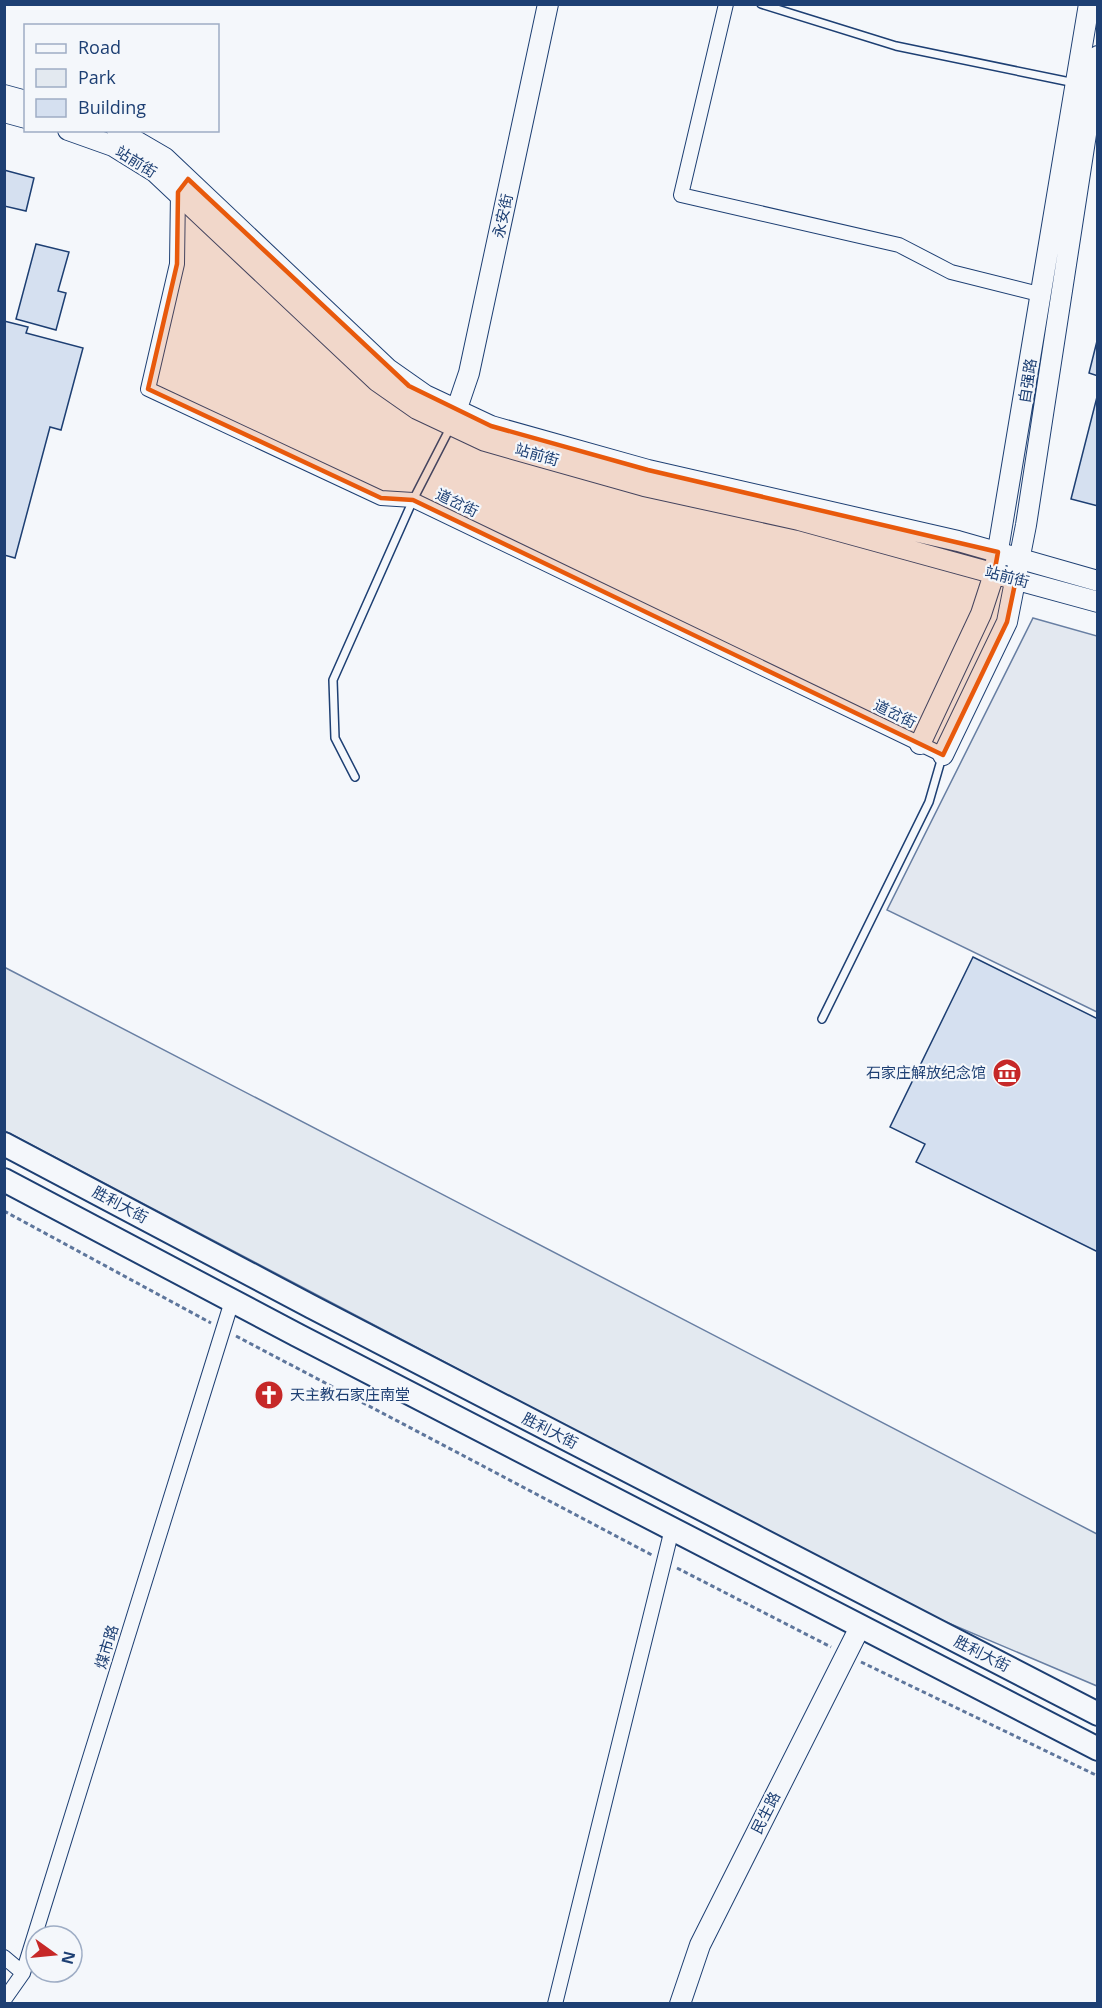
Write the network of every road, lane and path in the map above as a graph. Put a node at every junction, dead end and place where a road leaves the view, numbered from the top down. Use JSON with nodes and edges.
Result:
{"nodes":[{"id":1,"x":549,"y":4,"type":"edge"},
{"id":2,"x":726,"y":4,"type":"edge"},
{"id":3,"x":761,"y":4,"type":"edge"},
{"id":4,"x":1089,"y":4,"type":"edge"},
{"id":5,"x":1098,"y":56,"type":"edge"},
{"id":6,"x":1076,"y":84,"type":"junction"},
{"id":7,"x":4,"y":95,"type":"edge"},
{"id":8,"x":24,"y":100,"type":"edge"},
{"id":9,"x":4,"y":112,"type":"edge"},
{"id":10,"x":24,"y":117,"type":"edge"},
{"id":11,"x":73,"y":132,"type":"edge"},
{"id":12,"x":120,"y":132,"type":"edge"},
{"id":13,"x":183,"y":186,"type":"junction"},
{"id":14,"x":1043,"y":295,"type":"junction"},
{"id":15,"x":454,"y":417,"type":"junction"},
{"id":16,"x":414,"y":500,"type":"junction"},
{"id":17,"x":998,"y":552,"type":"junction"},
{"id":18,"x":1021,"y":559,"type":"junction"},
{"id":19,"x":994,"y":574,"type":"junction"},
{"id":20,"x":1016,"y":579,"type":"junction"},
{"id":21,"x":1098,"y":581,"type":"edge"},
{"id":22,"x":1098,"y":602,"type":"edge"},
{"id":23,"x":920,"y":744,"type":"junction"},
{"id":24,"x":943,"y":755,"type":"junction"},
{"id":25,"x":355,"y":777,"type":"dead end"},
{"id":26,"x":822,"y":1020,"type":"dead end"},
{"id":27,"x":4,"y":1144,"type":"edge"},
{"id":28,"x":4,"y":1180,"type":"edge"},
{"id":29,"x":4,"y":1211,"type":"edge"},
{"id":30,"x":232,"y":1301,"type":"junction"},
{"id":31,"x":223,"y":1329,"type":"junction"},
{"id":32,"x":672,"y":1529,"type":"junction"},
{"id":33,"x":664,"y":1561,"type":"junction"},
{"id":34,"x":860,"y":1627,"type":"junction"},
{"id":35,"x":846,"y":1654,"type":"junction"},
{"id":36,"x":1098,"y":1714,"type":"edge"},
{"id":37,"x":1098,"y":1749,"type":"edge"},
{"id":38,"x":1098,"y":1776,"type":"edge"},
{"id":39,"x":4,"y":1957,"type":"edge"},
{"id":40,"x":22,"y":1973,"type":"junction"},
{"id":41,"x":4,"y":2000,"type":"edge"},
{"id":42,"x":555,"y":2004,"type":"edge"},
{"id":43,"x":680,"y":2004,"type":"edge"}],
"edges":[{"from":1,"to":15,"type":"main road","name":"永安街"},
{"from":2,"to":14,"type":"street"},
{"from":3,"to":6,"type":"lane"},
{"from":4,"to":6,"type":"main road","name":"自强路"},
{"from":5,"to":18,"type":"main road","name":"自强路"},
{"from":6,"to":14,"type":"main road","name":"自强路"},
{"from":7,"to":8,"type":"main road"},
{"from":9,"to":10,"type":"main road"},
{"from":11,"to":13,"type":"main road","name":"站前街"},
{"from":12,"to":13,"type":"main road","name":"站前街"},
{"from":13,"to":15,"type":"main road","name":"站前街"},
{"from":13,"to":16,"type":"street","name":"道岔街"},
{"from":14,"to":17,"type":"main road","name":"自强路"},
{"from":15,"to":16,"type":"lane"},
{"from":15,"to":17,"type":"main road","name":"站前街"},
{"from":15,"to":19,"type":"main road","name":"站前街"},
{"from":16,"to":23,"type":"street","name":"道岔街"},
{"from":16,"to":25,"type":"lane"},
{"from":17,"to":18,"type":"main road","name":"站前街"},
{"from":17,"to":19,"type":"main road","name":"自强路"},
{"from":18,"to":20,"type":"main road","name":"自强路"},
{"from":18,"to":21,"type":"main road","name":"站前街"},
{"from":19,"to":20,"type":"main road","name":"站前街"},
{"from":19,"to":23,"type":"main road","name":"自强路"},
{"from":20,"to":22,"type":"main road","name":"站前街"},
{"from":20,"to":24,"type":"main road","name":"自强路"},
{"from":23,"to":24,"type":"street","name":"道岔街"},
{"from":24,"to":26,"type":"lane"},
{"from":27,"to":36,"type":"main road","name":"胜利大街"},
{"from":28,"to":30,"type":"main road","name":"胜利大街"},
{"from":29,"to":31,"type":"path"},
{"from":30,"to":31,"type":"street","name":"煤市路"},
{"from":30,"to":32,"type":"main road","name":"胜利大街"},
{"from":31,"to":33,"type":"path"},
{"from":31,"to":40,"type":"street","name":"煤市路"},
{"from":32,"to":33,"type":"street"},
{"from":32,"to":34,"type":"main road","name":"胜利大街"},
{"from":33,"to":35,"type":"path"},
{"from":33,"to":42,"type":"street"},
{"from":34,"to":35,"type":"main road","name":"民生路"},
{"from":34,"to":37,"type":"main road","name":"胜利大街"},
{"from":35,"to":38,"type":"path"},
{"from":35,"to":43,"type":"main road","name":"民生路"},
{"from":39,"to":40,"type":"street"},
{"from":40,"to":41,"type":"street","name":"煤市路"}]}
